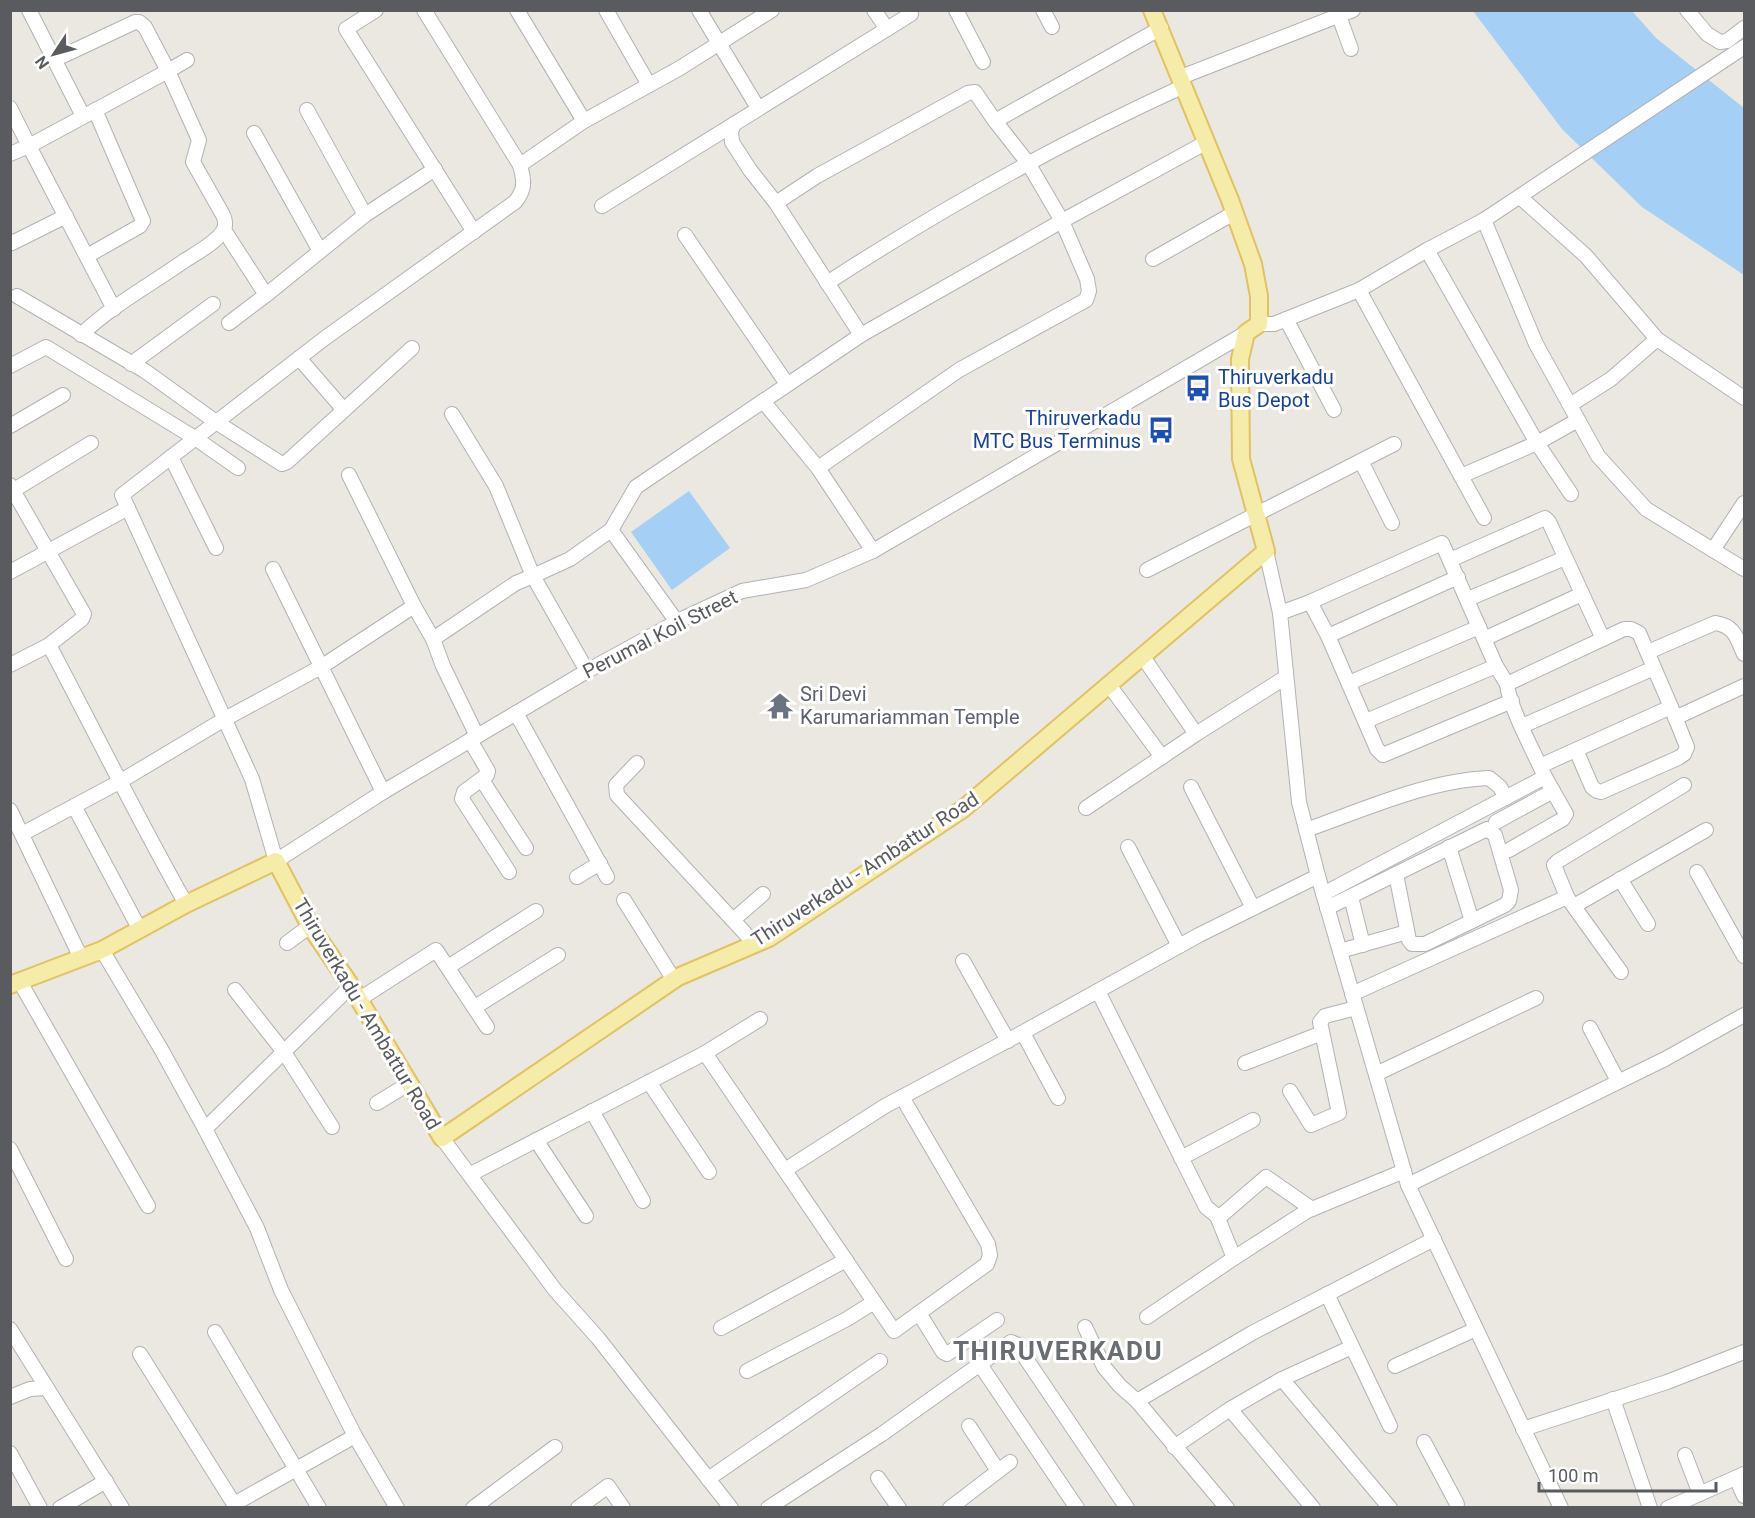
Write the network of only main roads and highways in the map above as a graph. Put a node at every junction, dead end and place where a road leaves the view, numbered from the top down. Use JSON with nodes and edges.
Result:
{"nodes":[{"id":1,"x":1152,"y":10,"type":"edge"},
{"id":2,"x":15,"y":984,"type":"edge"}],
"edges":[{"from":1,"to":2,"type":"main road","name":"Thiruverkadu - Ambattur Road"}]}
